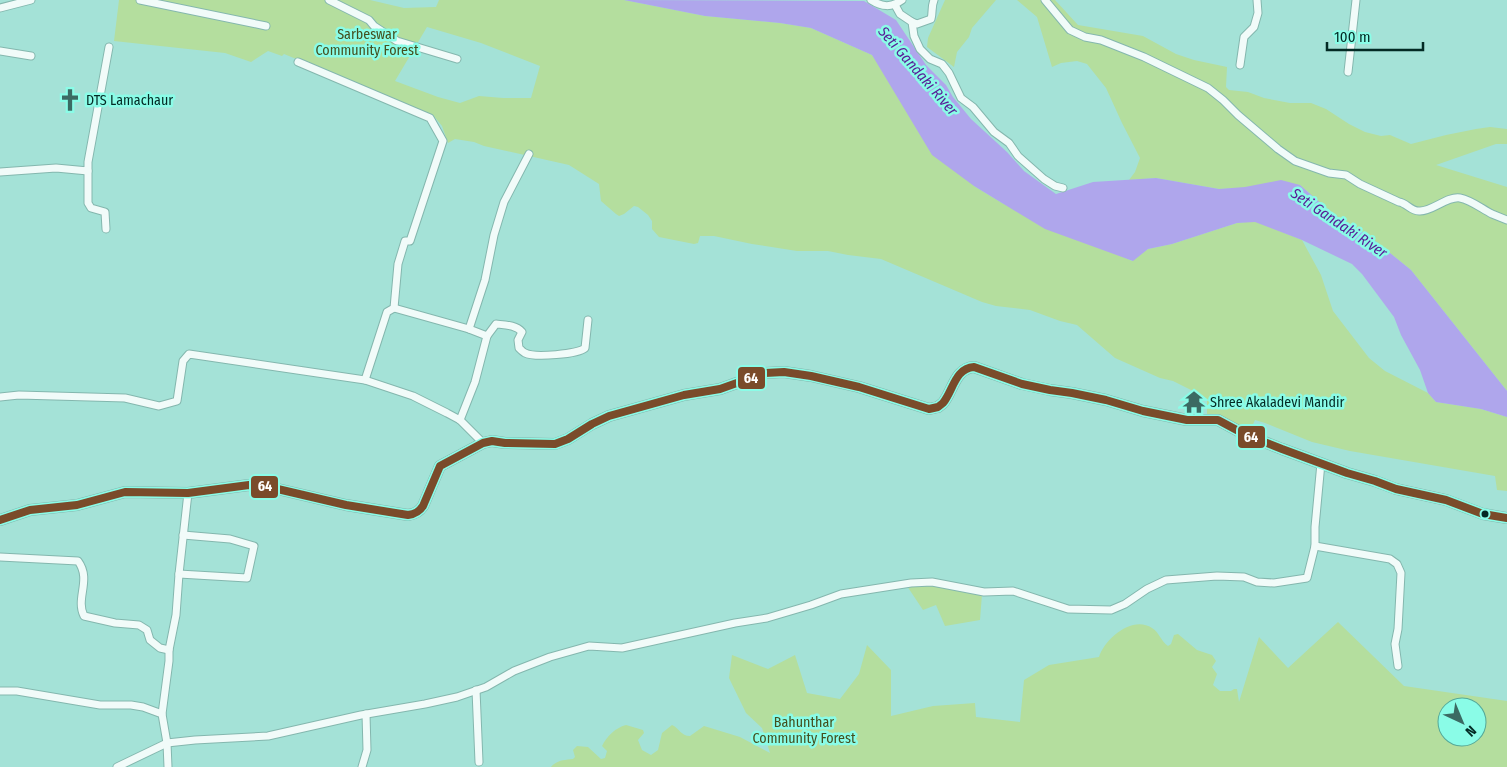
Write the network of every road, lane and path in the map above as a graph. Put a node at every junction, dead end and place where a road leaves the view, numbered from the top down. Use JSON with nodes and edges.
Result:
{"nodes":[{"id":1,"x":31,"y":0,"type":"edge"},
{"id":2,"x":140,"y":0,"type":"edge"},
{"id":3,"x":329,"y":0,"type":"edge"},
{"id":4,"x":871,"y":0,"type":"edge"},
{"id":5,"x":902,"y":0,"type":"edge"},
{"id":6,"x":934,"y":0,"type":"edge"},
{"id":7,"x":1045,"y":0,"type":"edge"},
{"id":8,"x":1257,"y":0,"type":"edge"},
{"id":9,"x":1356,"y":0,"type":"edge"},
{"id":10,"x":895,"y":5,"type":"junction"},
{"id":11,"x":0,"y":8,"type":"edge"},
{"id":12,"x":912,"y":22,"type":"junction"},
{"id":13,"x":266,"y":26,"type":"dead end"},
{"id":14,"x":109,"y":47,"type":"dead end"},
{"id":15,"x":0,"y":51,"type":"edge"},
{"id":16,"x":31,"y":56,"type":"dead end"},
{"id":17,"x":457,"y":59,"type":"dead end"},
{"id":18,"x":298,"y":62,"type":"dead end"},
{"id":19,"x":1240,"y":65,"type":"dead end"},
{"id":20,"x":1348,"y":72,"type":"dead end"},
{"id":21,"x":529,"y":154,"type":"dead end"},
{"id":22,"x":88,"y":171,"type":"junction"},
{"id":23,"x":0,"y":172,"type":"edge"},
{"id":24,"x":1063,"y":188,"type":"dead end"},
{"id":25,"x":1507,"y":220,"type":"edge"},
{"id":26,"x":106,"y":228,"type":"dead end"},
{"id":27,"x":394,"y":308,"type":"junction"},
{"id":28,"x":588,"y":320,"type":"dead end"},
{"id":29,"x":469,"y":329,"type":"junction"},
{"id":30,"x":486,"y":336,"type":"junction"},
{"id":31,"x":365,"y":380,"type":"junction"},
{"id":32,"x":0,"y":397,"type":"edge"},
{"id":33,"x":460,"y":420,"type":"junction"},
{"id":34,"x":483,"y":443,"type":"junction"},
{"id":35,"x":1321,"y":463,"type":"junction"},
{"id":36,"x":188,"y":493,"type":"junction"},
{"id":37,"x":1507,"y":518,"type":"edge"},
{"id":38,"x":0,"y":520,"type":"edge"},
{"id":39,"x":183,"y":535,"type":"junction"},
{"id":40,"x":1315,"y":546,"type":"junction"},
{"id":41,"x":0,"y":557,"type":"edge"},
{"id":42,"x":179,"y":574,"type":"junction"},
{"id":43,"x":169,"y":650,"type":"junction"},
{"id":44,"x":1398,"y":666,"type":"dead end"},
{"id":45,"x":476,"y":690,"type":"junction"},
{"id":46,"x":0,"y":691,"type":"edge"},
{"id":47,"x":162,"y":714,"type":"junction"},
{"id":48,"x":366,"y":714,"type":"junction"},
{"id":49,"x":167,"y":743,"type":"junction"},
{"id":50,"x":479,"y":762,"type":"dead end"},
{"id":51,"x":117,"y":767,"type":"edge"},
{"id":52,"x":168,"y":767,"type":"edge"},
{"id":53,"x":362,"y":767,"type":"edge"}],
"edges":[{"from":1,"to":11,"type":"street"},
{"from":2,"to":13,"type":"street"},
{"from":3,"to":17,"type":"street"},
{"from":4,"to":10,"type":"street"},
{"from":5,"to":10,"type":"street"},
{"from":6,"to":12,"type":"street"},
{"from":7,"to":25,"type":"street"},
{"from":8,"to":19,"type":"street"},
{"from":9,"to":20,"type":"street"},
{"from":10,"to":12,"type":"street"},
{"from":12,"to":24,"type":"street"},
{"from":14,"to":22,"type":"street"},
{"from":15,"to":16,"type":"street"},
{"from":18,"to":27,"type":"street"},
{"from":21,"to":29,"type":"street"},
{"from":22,"to":23,"type":"street"},
{"from":22,"to":26,"type":"street"},
{"from":27,"to":29,"type":"street"},
{"from":27,"to":31,"type":"street"},
{"from":28,"to":30,"type":"street"},
{"from":29,"to":30,"type":"street"},
{"from":30,"to":33,"type":"street"},
{"from":31,"to":32,"type":"street"},
{"from":31,"to":33,"type":"street"},
{"from":33,"to":34,"type":"street"},
{"from":34,"to":35,"type":"main road"},
{"from":34,"to":36,"type":"main road"},
{"from":35,"to":37,"type":"main road"},
{"from":35,"to":40,"type":"street"},
{"from":36,"to":38,"type":"main road"},
{"from":36,"to":39,"type":"street"},
{"from":39,"to":42,"type":"street"},
{"from":39,"to":42,"type":"street"},
{"from":40,"to":44,"type":"street"},
{"from":40,"to":45,"type":"street"},
{"from":41,"to":43,"type":"street"},
{"from":42,"to":43,"type":"street"},
{"from":43,"to":47,"type":"street"},
{"from":45,"to":48,"type":"street"},
{"from":45,"to":50,"type":"street"},
{"from":46,"to":47,"type":"street"},
{"from":47,"to":49,"type":"street"},
{"from":48,"to":49,"type":"street"},
{"from":48,"to":53,"type":"street"},
{"from":49,"to":51,"type":"street"},
{"from":49,"to":52,"type":"street"}]}
